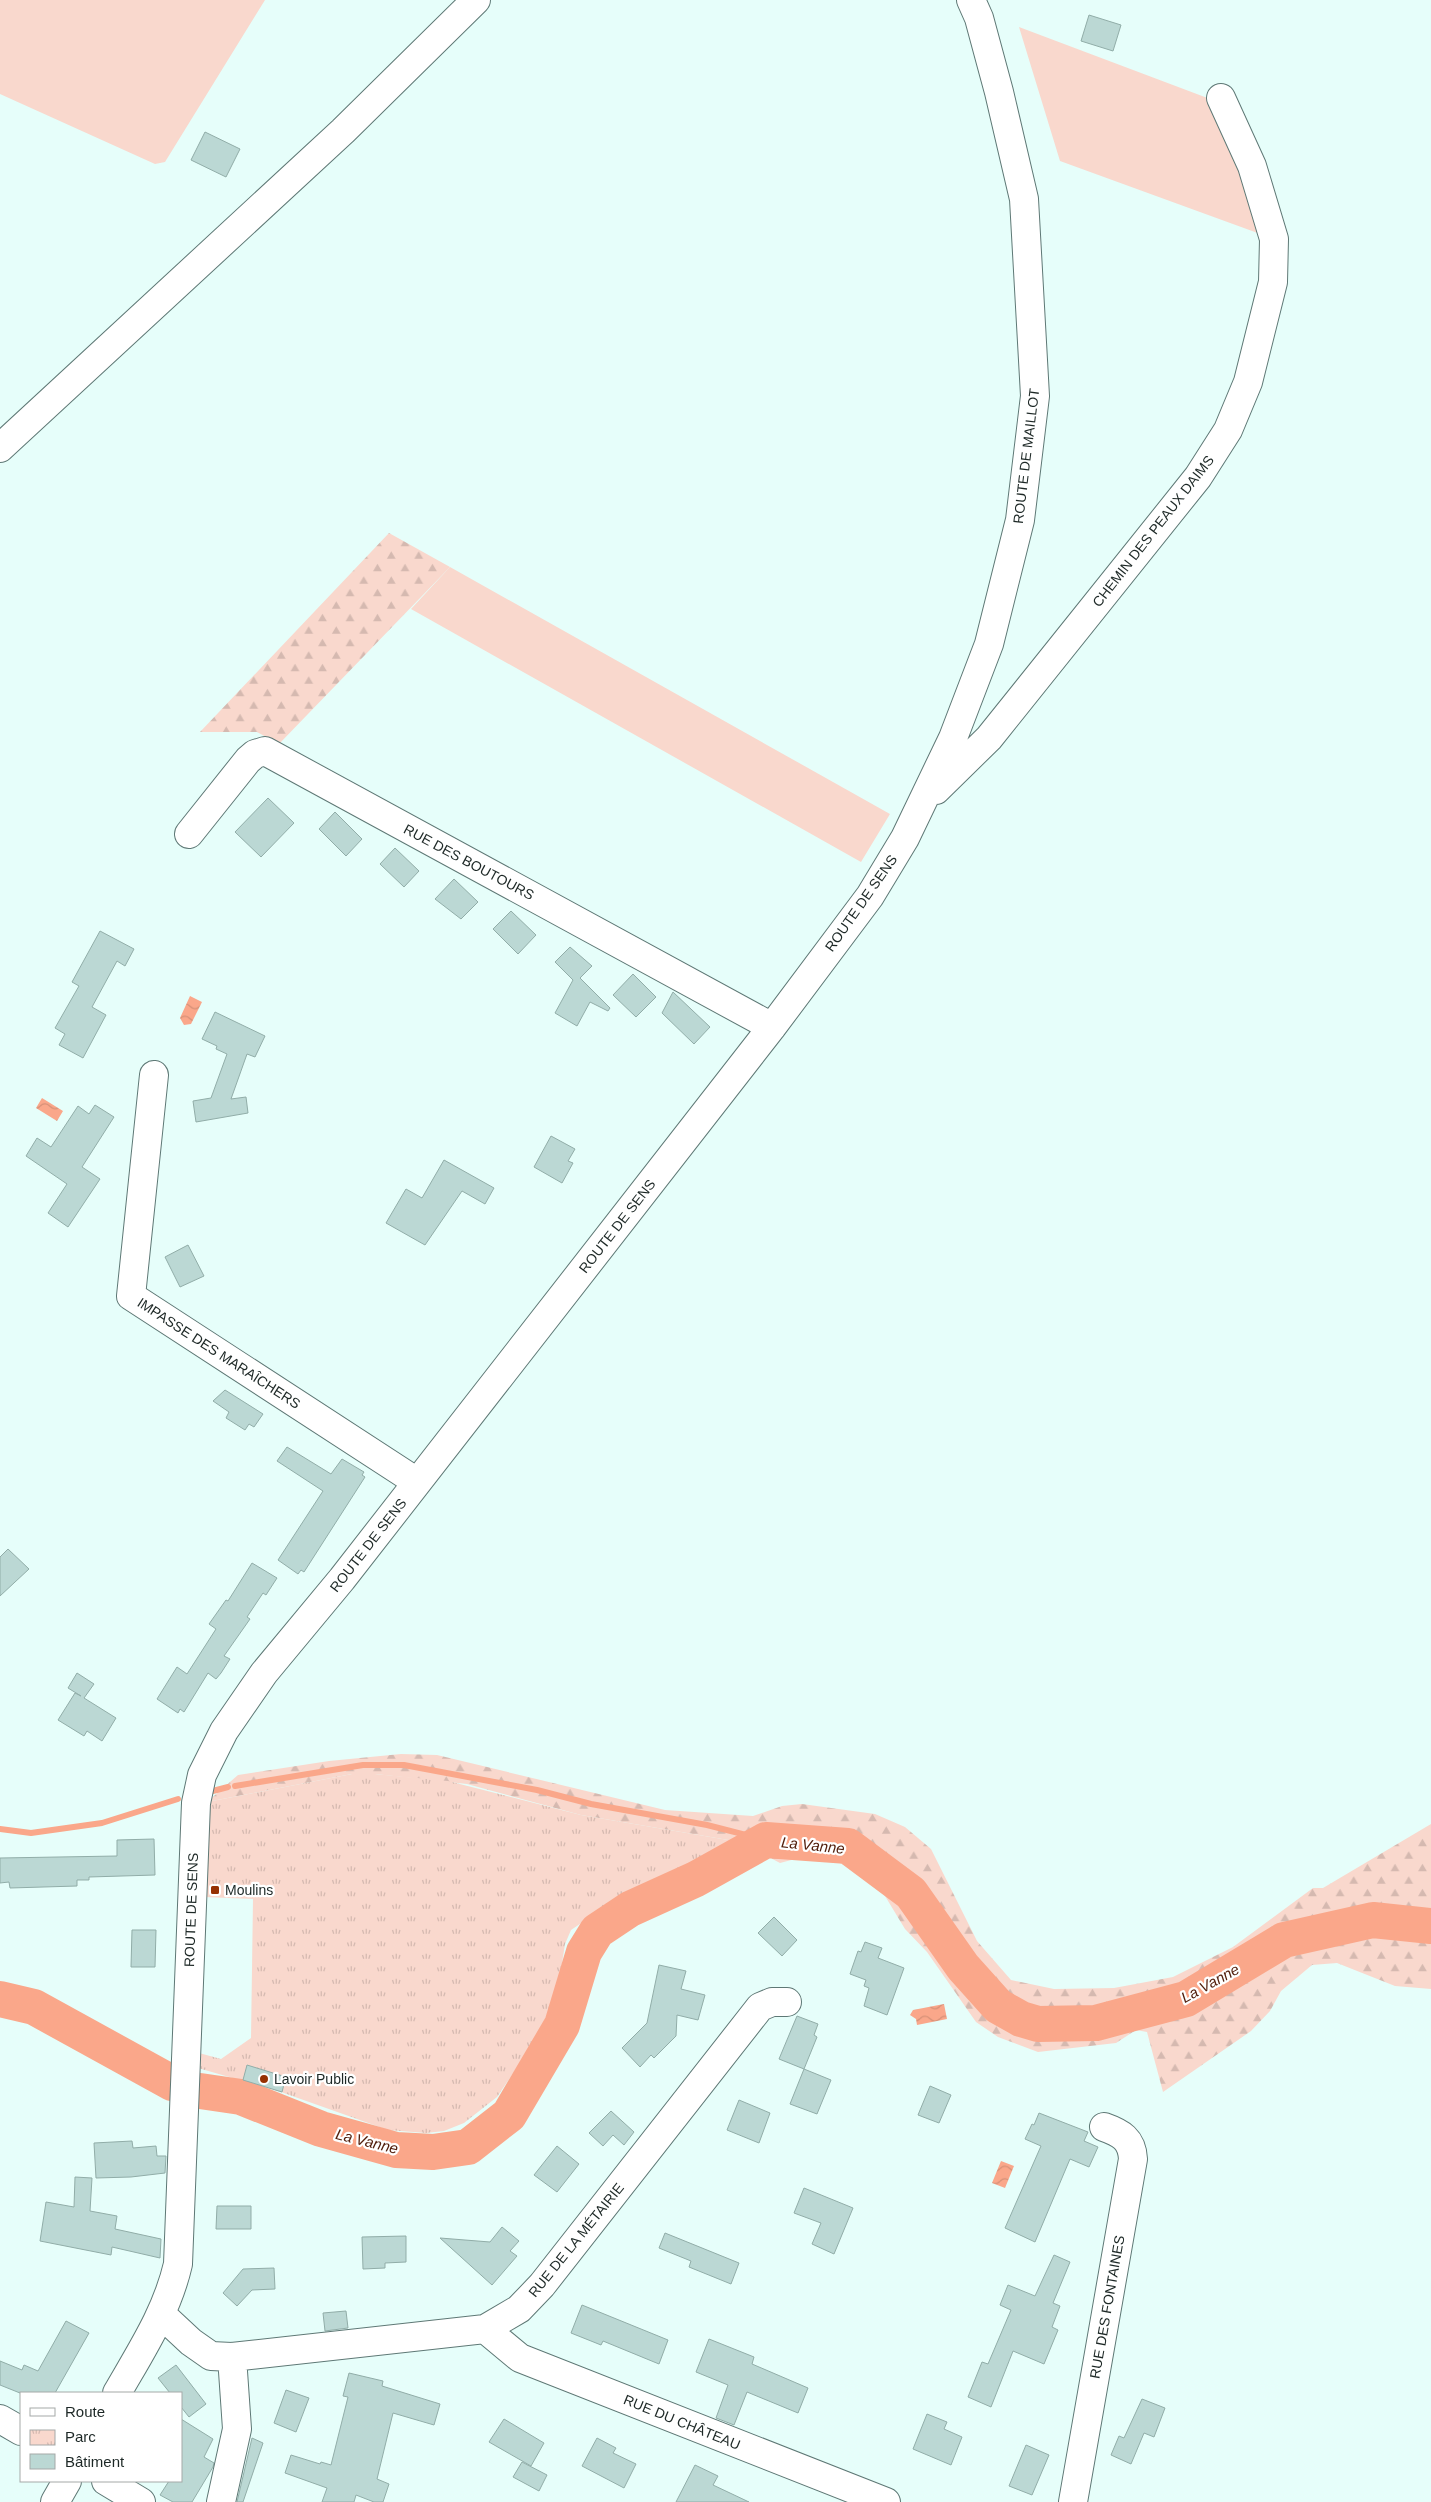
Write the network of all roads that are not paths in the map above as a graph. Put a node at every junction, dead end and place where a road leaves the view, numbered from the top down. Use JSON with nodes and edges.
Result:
{"nodes":[{"id":1,"x":476,"y":0,"type":"edge"},
{"id":2,"x":971,"y":0,"type":"edge"},
{"id":3,"x":1221,"y":98,"type":"dead end"},
{"id":4,"x":0,"y":448,"type":"edge"},
{"id":5,"x":921,"y":807,"type":"junction"},
{"id":6,"x":189,"y":834,"type":"dead end"},
{"id":7,"x":772,"y":1026,"type":"junction"},
{"id":8,"x":154,"y":1075,"type":"dead end"},
{"id":9,"x":417,"y":1482,"type":"junction"},
{"id":10,"x":786,"y":2002,"type":"dead end"},
{"id":11,"x":1104,"y":2126,"type":"dead end"},
{"id":12,"x":162,"y":2315,"type":"junction"},
{"id":13,"x":485,"y":2329,"type":"junction"},
{"id":14,"x":232,"y":2357,"type":"junction"},
{"id":15,"x":118,"y":2392,"type":"edge"},
{"id":16,"x":0,"y":2419,"type":"edge"},
{"id":17,"x":20,"y":2430,"type":"edge"},
{"id":18,"x":66,"y":2482,"type":"edge"},
{"id":19,"x":108,"y":2482,"type":"edge"},
{"id":20,"x":55,"y":2502,"type":"edge"},
{"id":21,"x":140,"y":2502,"type":"edge"},
{"id":22,"x":221,"y":2502,"type":"edge"},
{"id":23,"x":886,"y":2502,"type":"edge"},
{"id":24,"x":1073,"y":2502,"type":"edge"}],
"edges":[{"from":1,"to":4,"type":"street"},
{"from":2,"to":5,"type":"street","name":"ROUTE DE MAILLOT"},
{"from":3,"to":5,"type":"street","name":"CHEMIN DES PEAUX DAIMS"},
{"from":5,"to":7,"type":"street","name":"ROUTE DE SENS"},
{"from":6,"to":7,"type":"street","name":"RUE DES BOUTOURS"},
{"from":7,"to":9,"type":"street","name":"ROUTE DE SENS"},
{"from":8,"to":9,"type":"street","name":"IMPASSE DES MARAÎCHERS"},
{"from":9,"to":12,"type":"street","name":"ROUTE DE SENS"},
{"from":10,"to":13,"type":"street","name":"RUE DE LA MÉTAIRIE"},
{"from":11,"to":24,"type":"street","name":"RUE DES FONTAINES"},
{"from":12,"to":14,"type":"street","name":"RUE DE LA MÉTAIRIE"},
{"from":12,"to":15,"type":"street","name":"ROUTE DE SENS"},
{"from":13,"to":14,"type":"street","name":"RUE DE LA MÉTAIRIE"},
{"from":13,"to":23,"type":"street","name":"RUE DU CHÂTEAU"},
{"from":14,"to":22,"type":"street"},
{"from":16,"to":17,"type":"street"},
{"from":18,"to":20,"type":"street"},
{"from":19,"to":21,"type":"street"}]}
